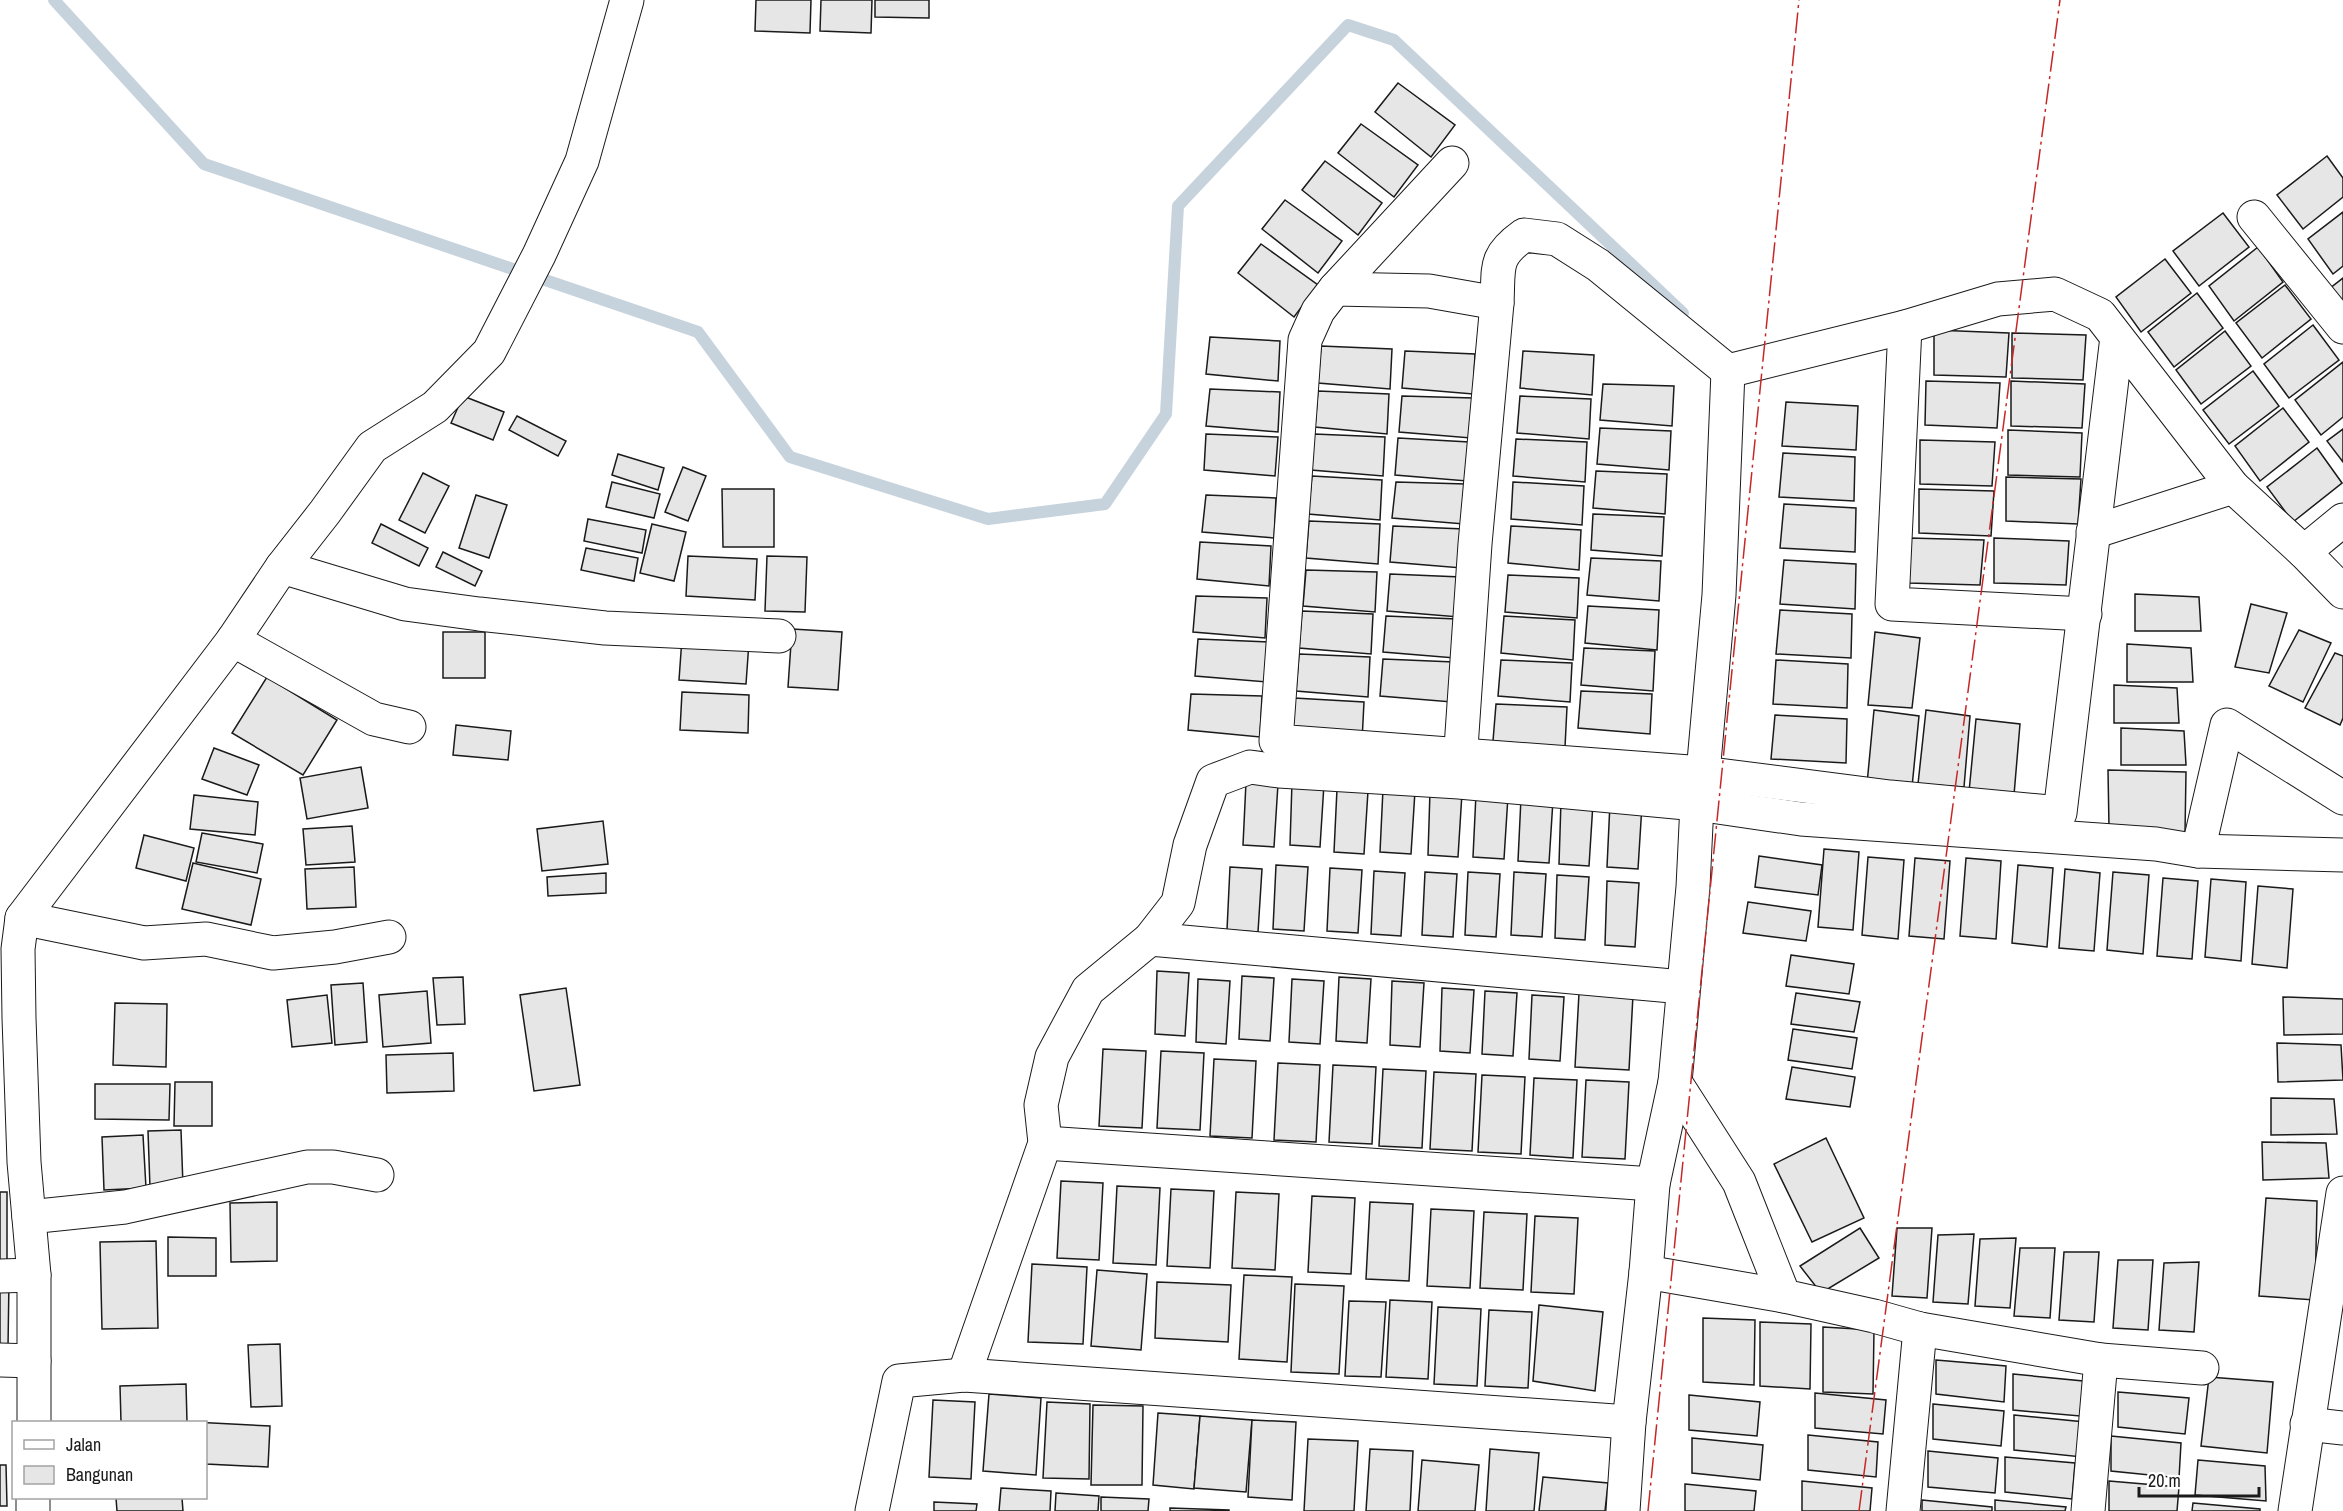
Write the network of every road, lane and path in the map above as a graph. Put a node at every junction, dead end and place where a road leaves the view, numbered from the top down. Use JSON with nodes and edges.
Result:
{"nodes":[{"id":1,"x":627,"y":0,"type":"edge"},
{"id":2,"x":1452,"y":163,"type":"dead end"},
{"id":3,"x":2254,"y":217,"type":"dead end"},
{"id":4,"x":1335,"y":289,"type":"junction"},
{"id":5,"x":1497,"y":303,"type":"junction"},
{"id":6,"x":1905,"y":327,"type":"junction"},
{"id":7,"x":2343,"y":327,"type":"edge"},
{"id":8,"x":2117,"y":337,"type":"junction"},
{"id":9,"x":1728,"y":371,"type":"junction"},
{"id":10,"x":2233,"y":487,"type":"junction"},
{"id":11,"x":2343,"y":520,"type":"edge"},
{"id":12,"x":2093,"y":532,"type":"junction"},
{"id":13,"x":2304,"y":552,"type":"junction"},
{"id":14,"x":282,"y":567,"type":"junction"},
{"id":15,"x":2339,"y":581,"type":"edge"},
{"id":16,"x":2085,"y":614,"type":"junction"},
{"id":17,"x":779,"y":636,"type":"dead end"},
{"id":18,"x":234,"y":640,"type":"junction"},
{"id":19,"x":409,"y":727,"type":"dead end"},
{"id":20,"x":1460,"y":768,"type":"junction"},
{"id":21,"x":1700,"y":789,"type":"junction"},
{"id":22,"x":2343,"y":798,"type":"edge"},
{"id":23,"x":2198,"y":851,"type":"junction"},
{"id":24,"x":2343,"y":855,"type":"edge"},
{"id":25,"x":389,"y":937,"type":"dead end"},
{"id":26,"x":13,"y":939,"type":"edge"},
{"id":27,"x":1150,"y":939,"type":"junction"},
{"id":28,"x":1683,"y":987,"type":"junction"},
{"id":29,"x":1675,"y":1082,"type":"junction"},
{"id":30,"x":1045,"y":1143,"type":"junction"},
{"id":31,"x":377,"y":1175,"type":"dead end"},
{"id":32,"x":1653,"y":1184,"type":"junction"},
{"id":33,"x":2343,"y":1193,"type":"edge"},
{"id":34,"x":29,"y":1217,"type":"junction"},
{"id":35,"x":1646,"y":1272,"type":"junction"},
{"id":36,"x":34,"y":1275,"type":"junction"},
{"id":37,"x":0,"y":1276,"type":"edge"},
{"id":38,"x":1785,"y":1296,"type":"junction"},
{"id":39,"x":1920,"y":1329,"type":"junction"},
{"id":40,"x":0,"y":1360,"type":"edge"},
{"id":41,"x":2102,"y":1360,"type":"junction"},
{"id":42,"x":34,"y":1361,"type":"junction"},
{"id":43,"x":2202,"y":1368,"type":"dead end"},
{"id":44,"x":964,"y":1375,"type":"junction"},
{"id":45,"x":34,"y":1421,"type":"edge"},
{"id":46,"x":1629,"y":1422,"type":"junction"},
{"id":47,"x":2307,"y":1425,"type":"junction"},
{"id":48,"x":2343,"y":1428,"type":"edge"},
{"id":49,"x":872,"y":1511,"type":"edge"},
{"id":50,"x":1623,"y":1511,"type":"edge"},
{"id":51,"x":1903,"y":1511,"type":"edge"},
{"id":52,"x":2088,"y":1511,"type":"edge"},
{"id":53,"x":2295,"y":1511,"type":"edge"}],
"edges":[{"from":1,"to":14,"type":"street"},
{"from":2,"to":4,"type":"street"},
{"from":3,"to":7,"type":"street"},
{"from":4,"to":5,"type":"street"},
{"from":4,"to":20,"type":"street"},
{"from":5,"to":9,"type":"street"},
{"from":5,"to":20,"type":"street"},
{"from":6,"to":8,"type":"street"},
{"from":6,"to":9,"type":"street"},
{"from":6,"to":16,"type":"street"},
{"from":8,"to":10,"type":"street"},
{"from":8,"to":12,"type":"street"},
{"from":9,"to":21,"type":"street"},
{"from":10,"to":12,"type":"street"},
{"from":10,"to":13,"type":"street"},
{"from":11,"to":13,"type":"street"},
{"from":12,"to":16,"type":"street"},
{"from":13,"to":15,"type":"street"},
{"from":14,"to":17,"type":"street"},
{"from":14,"to":18,"type":"street"},
{"from":16,"to":21,"type":"street"},
{"from":18,"to":19,"type":"street"},
{"from":18,"to":26,"type":"street"},
{"from":20,"to":21,"type":"street"},
{"from":20,"to":27,"type":"street"},
{"from":21,"to":23,"type":"street"},
{"from":21,"to":28,"type":"street"},
{"from":22,"to":23,"type":"street"},
{"from":23,"to":24,"type":"street"},
{"from":25,"to":26,"type":"street"},
{"from":26,"to":34,"type":"street"},
{"from":27,"to":28,"type":"street"},
{"from":27,"to":30,"type":"street"},
{"from":28,"to":29,"type":"street"},
{"from":29,"to":32,"type":"street"},
{"from":29,"to":38,"type":"street"},
{"from":30,"to":32,"type":"street"},
{"from":30,"to":44,"type":"street"},
{"from":31,"to":34,"type":"street"},
{"from":32,"to":35,"type":"street"},
{"from":33,"to":47,"type":"street"},
{"from":34,"to":36,"type":"street"},
{"from":35,"to":38,"type":"street"},
{"from":35,"to":46,"type":"street"},
{"from":36,"to":37,"type":"street"},
{"from":36,"to":42,"type":"street"},
{"from":38,"to":39,"type":"street"},
{"from":39,"to":41,"type":"street"},
{"from":39,"to":51,"type":"street"},
{"from":40,"to":42,"type":"street"},
{"from":41,"to":43,"type":"street"},
{"from":41,"to":52,"type":"street"},
{"from":42,"to":45,"type":"street"},
{"from":44,"to":46,"type":"street"},
{"from":44,"to":49,"type":"street"},
{"from":46,"to":50,"type":"street"},
{"from":47,"to":48,"type":"street"},
{"from":47,"to":53,"type":"street"}]}
